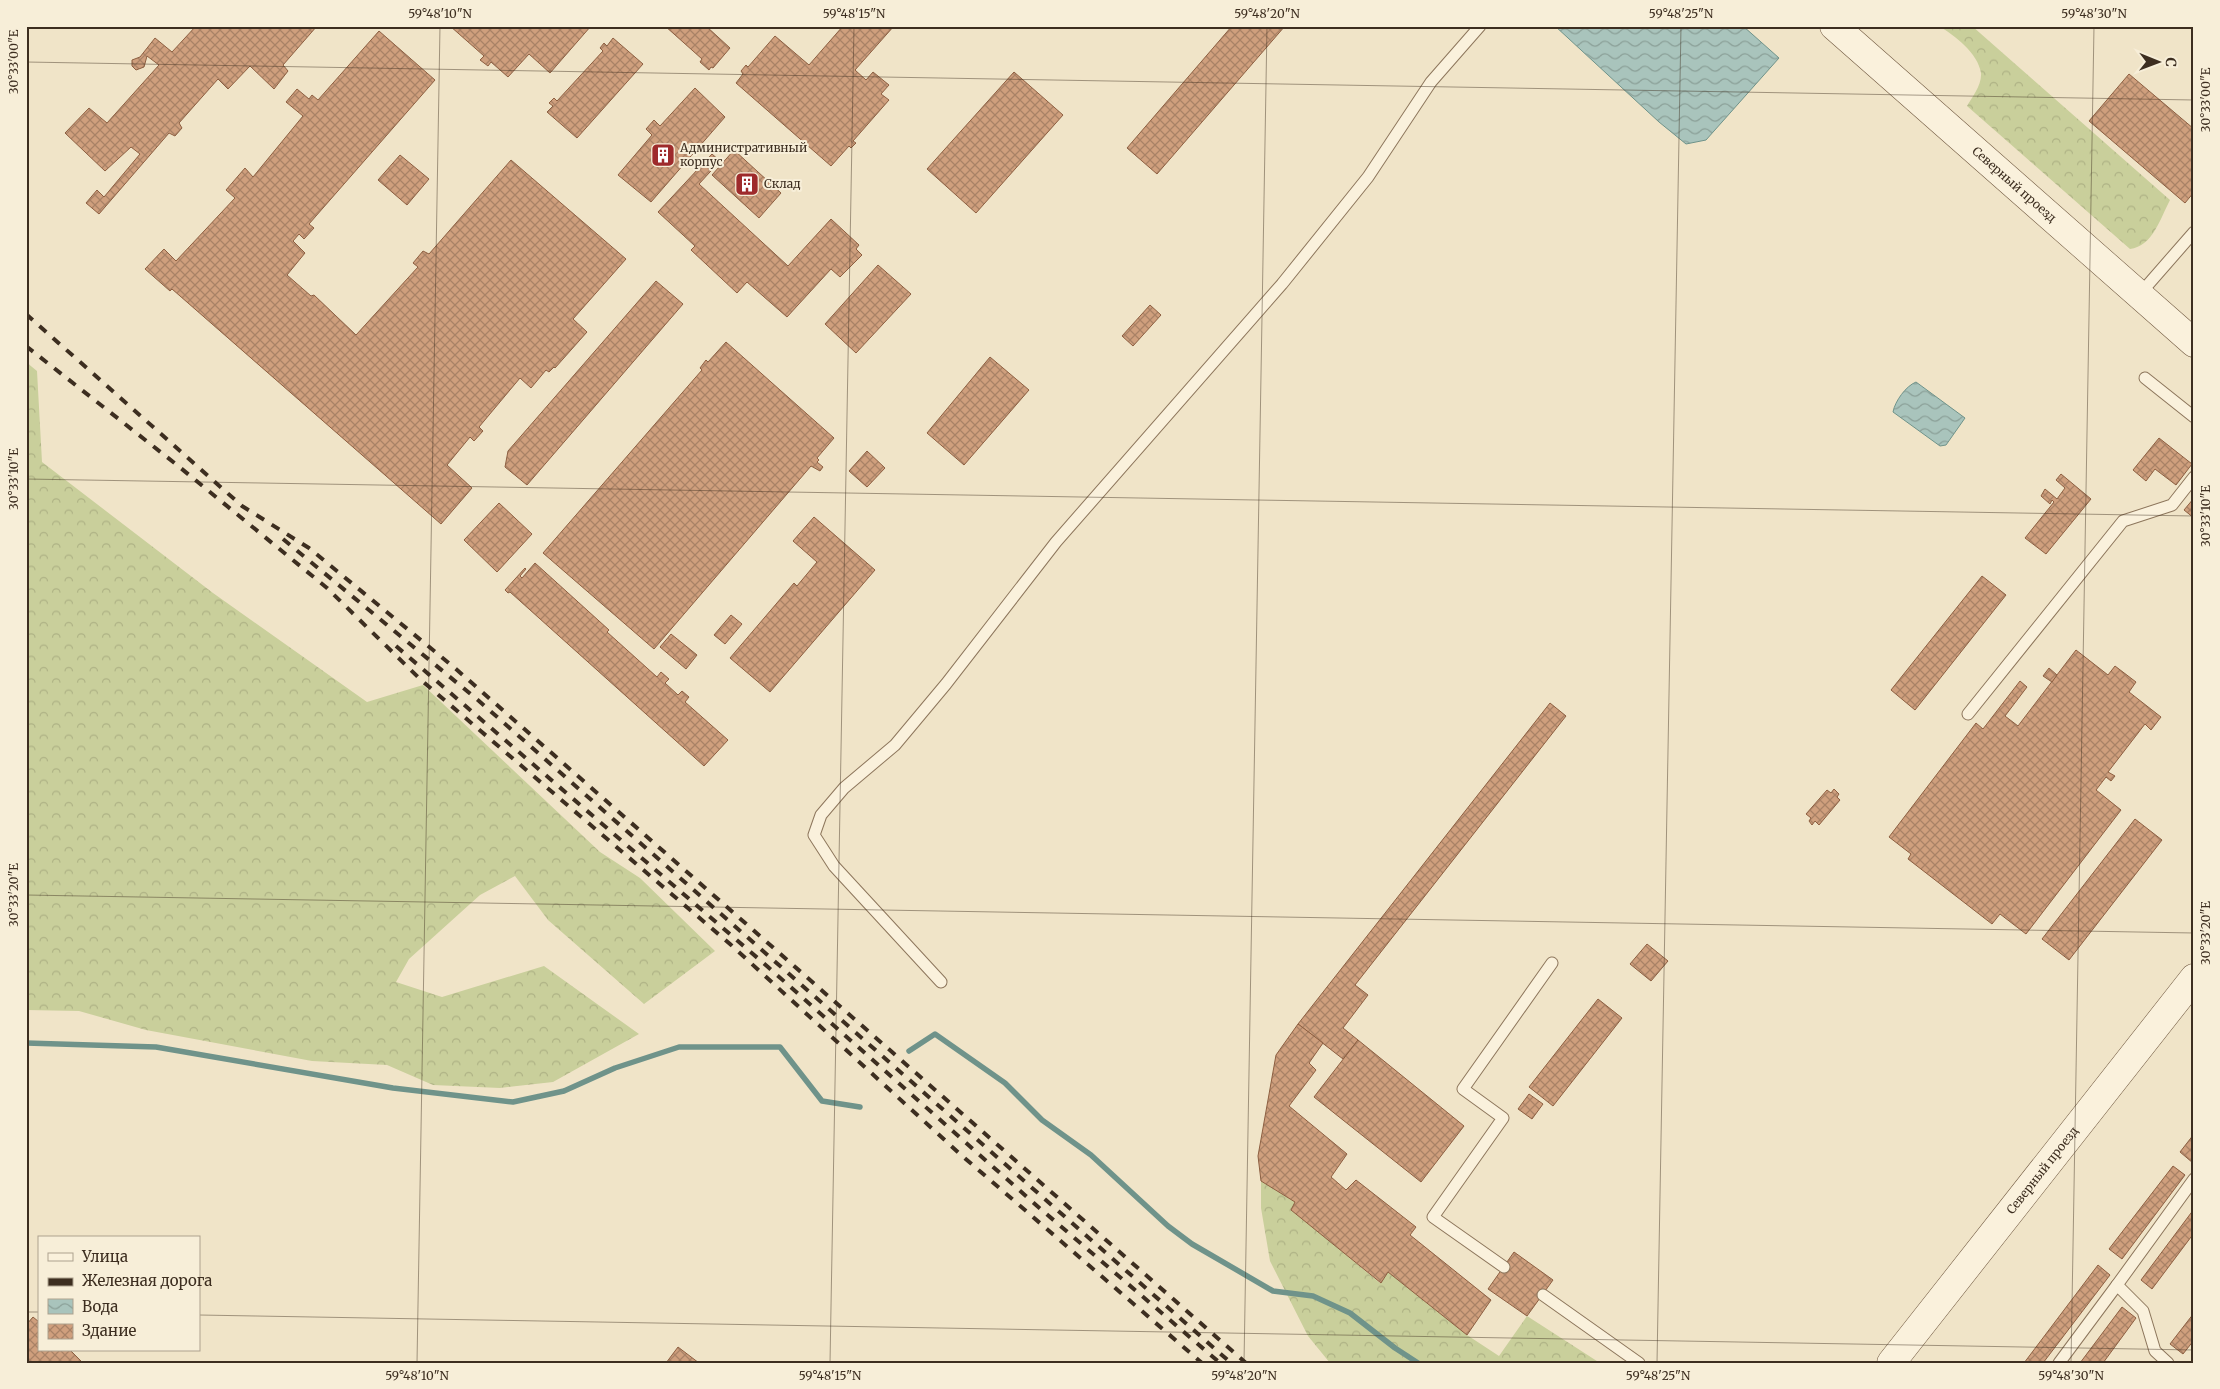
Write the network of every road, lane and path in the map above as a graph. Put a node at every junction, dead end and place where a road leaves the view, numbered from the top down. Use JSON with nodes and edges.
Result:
{"nodes":[{"id":1,"x":1480,"y":26,"type":"edge"},
{"id":2,"x":1834,"y":26,"type":"edge"},
{"id":3,"x":2194,"y":232,"type":"edge"},
{"id":4,"x":2139,"y":295,"type":"junction"},
{"id":5,"x":2194,"y":343,"type":"edge"},
{"id":6,"x":2145,"y":378,"type":"dead end"},
{"id":7,"x":2194,"y":418,"type":"edge"},
{"id":8,"x":2194,"y":477,"type":"edge"},
{"id":9,"x":1968,"y":714,"type":"dead end"},
{"id":10,"x":1552,"y":964,"type":"dead end"},
{"id":11,"x":2194,"y":978,"type":"edge"},
{"id":12,"x":941,"y":982,"type":"dead end"},
{"id":13,"x":2194,"y":1179,"type":"edge"},
{"id":14,"x":1504,"y":1267,"type":"dead end"},
{"id":15,"x":2117,"y":1285,"type":"junction"},
{"id":16,"x":1543,"y":1295,"type":"dead end"},
{"id":17,"x":1638,"y":1363,"type":"edge"},
{"id":18,"x":1891,"y":1363,"type":"edge"},
{"id":19,"x":2059,"y":1363,"type":"edge"},
{"id":20,"x":2168,"y":1363,"type":"edge"}],
"edges":[{"from":1,"to":12,"type":"lane"},
{"from":2,"to":4,"type":"street","name":"Северный проезд"},
{"from":3,"to":4,"type":"lane"},
{"from":4,"to":5,"type":"street","name":"Северный проезд"},
{"from":6,"to":7,"type":"lane"},
{"from":8,"to":9,"type":"lane"},
{"from":10,"to":14,"type":"lane"},
{"from":11,"to":18,"type":"street","name":"Северный проезд"},
{"from":13,"to":15,"type":"lane"},
{"from":15,"to":19,"type":"lane"},
{"from":15,"to":20,"type":"lane"},
{"from":16,"to":17,"type":"lane"}]}
